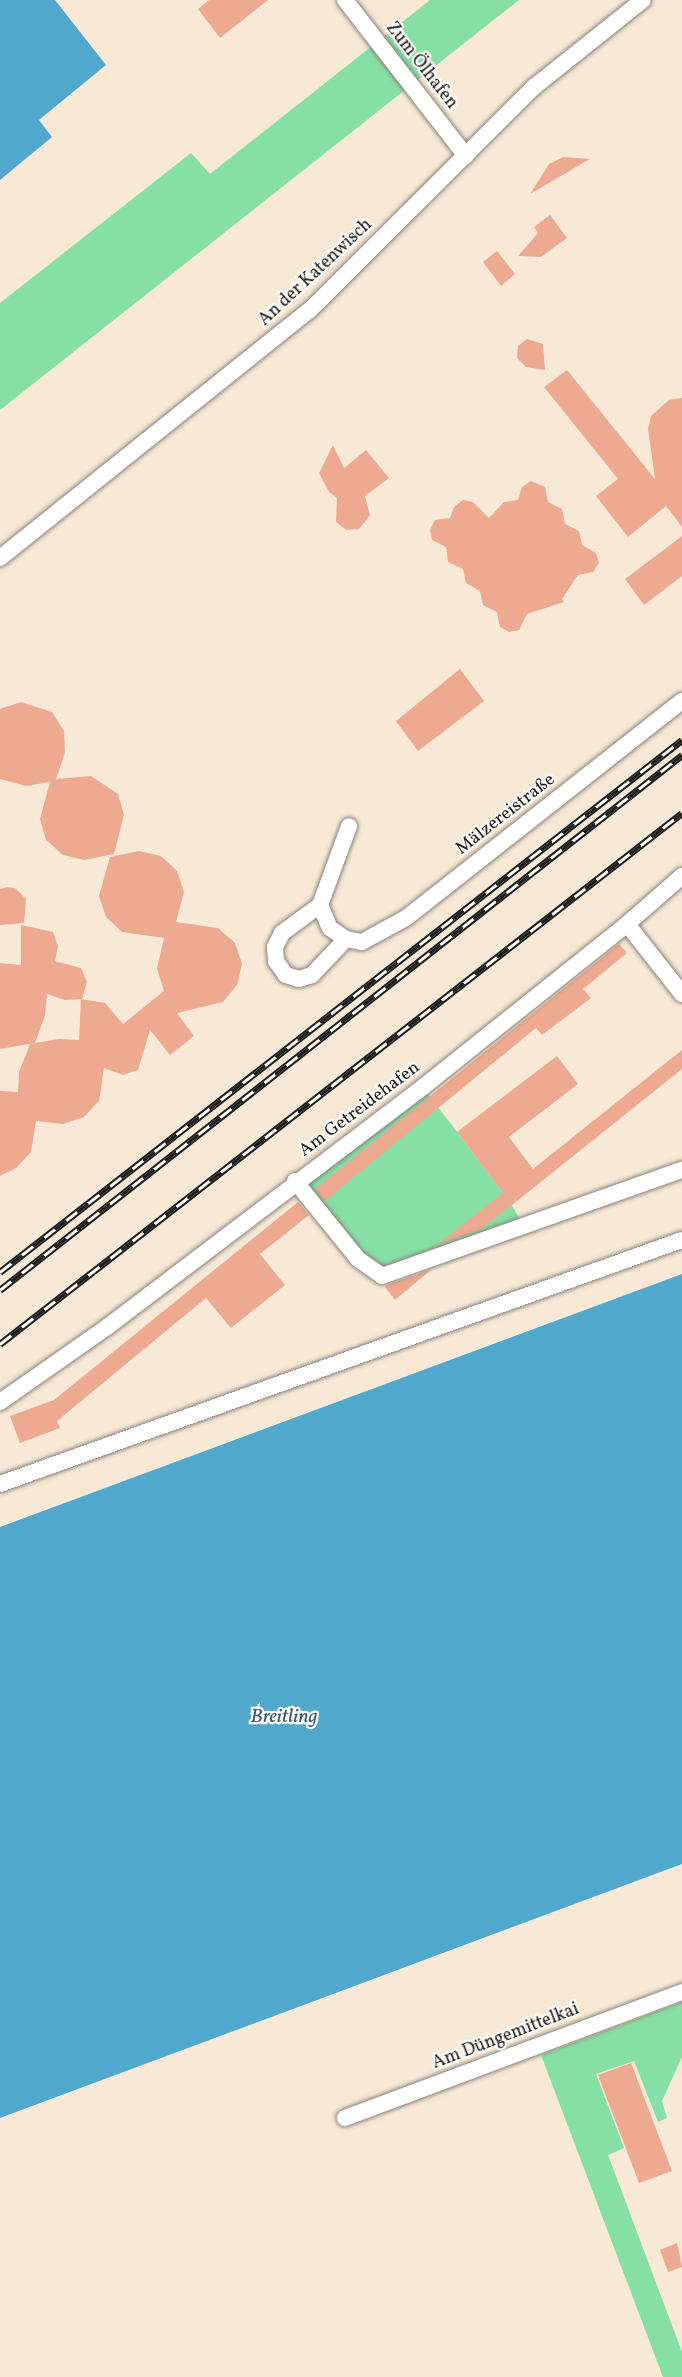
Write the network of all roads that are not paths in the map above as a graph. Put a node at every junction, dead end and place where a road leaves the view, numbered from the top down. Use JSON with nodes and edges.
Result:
{"nodes":[{"id":1,"x":345,"y":0,"type":"edge"},
{"id":2,"x":644,"y":0,"type":"edge"},
{"id":3,"x":466,"y":156,"type":"junction"},
{"id":4,"x":0,"y":558,"type":"edge"},
{"id":5,"x":682,"y":701,"type":"edge"},
{"id":6,"x":349,"y":826,"type":"dead end"},
{"id":7,"x":682,"y":876,"type":"edge"},
{"id":8,"x":320,"y":905,"type":"junction"},
{"id":9,"x":627,"y":924,"type":"junction"},
{"id":10,"x":346,"y":939,"type":"junction"},
{"id":11,"x":682,"y":994,"type":"edge"},
{"id":12,"x":682,"y":1170,"type":"edge"},
{"id":13,"x":295,"y":1181,"type":"junction"},
{"id":14,"x":682,"y":1240,"type":"edge"},
{"id":15,"x":0,"y":1402,"type":"edge"},
{"id":16,"x":0,"y":1484,"type":"edge"},
{"id":17,"x":682,"y":1992,"type":"edge"},
{"id":18,"x":345,"y":2118,"type":"dead end"}],
"edges":[{"from":1,"to":3,"type":"street","name":"Zum Ölhafen"},
{"from":2,"to":3,"type":"street","name":"An der Katenwisch"},
{"from":3,"to":4,"type":"street","name":"An der Katenwisch"},
{"from":5,"to":10,"type":"street","name":"Mälzereistraße"},
{"from":6,"to":8,"type":"street"},
{"from":7,"to":9,"type":"street","name":"Am Getreidehafen"},
{"from":8,"to":10,"type":"street"},
{"from":8,"to":10,"type":"street"},
{"from":9,"to":11,"type":"street"},
{"from":9,"to":13,"type":"street","name":"Am Getreidehafen"},
{"from":12,"to":13,"type":"street","name":"Am Getreidehafen"},
{"from":13,"to":15,"type":"street"},
{"from":14,"to":16,"type":"street"},
{"from":17,"to":18,"type":"street","name":"Am Düngemittelkai"}]}
